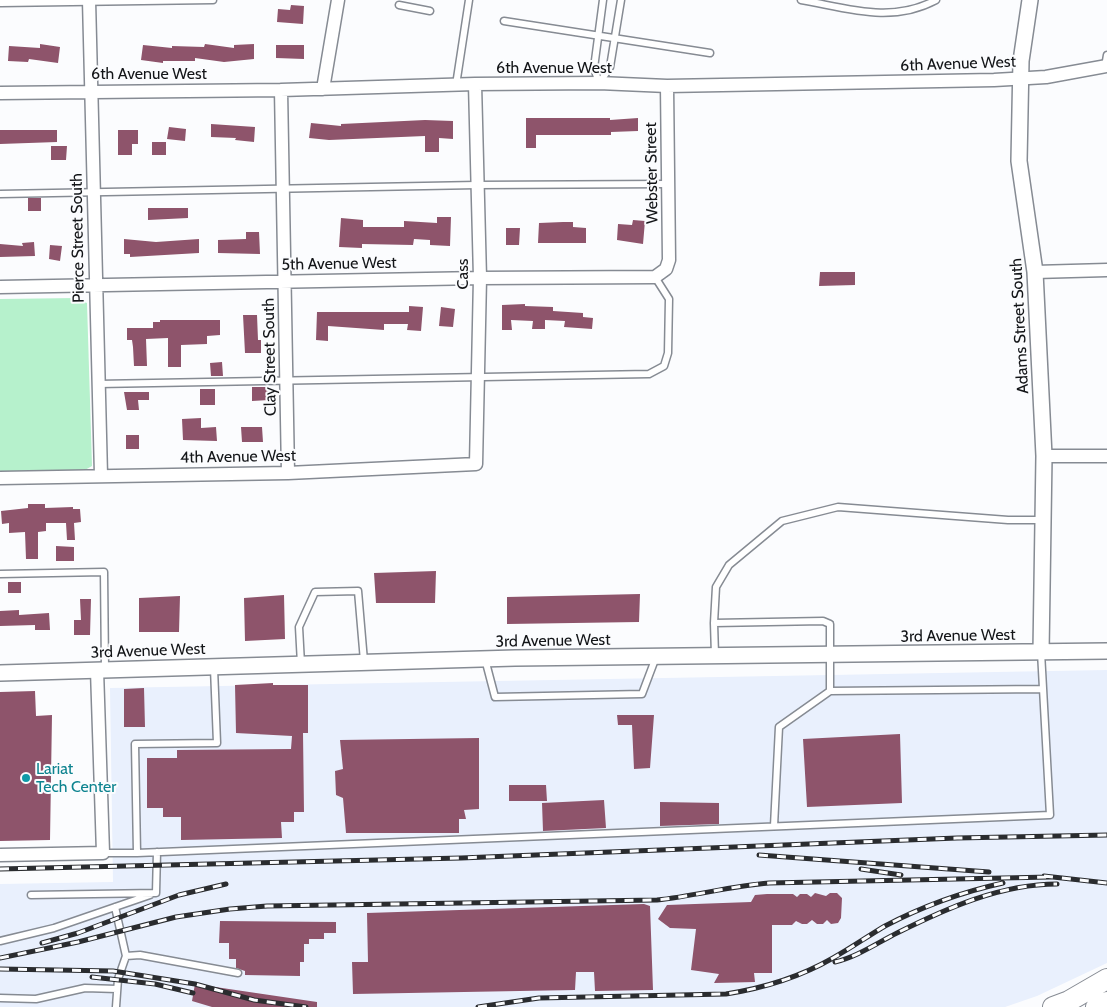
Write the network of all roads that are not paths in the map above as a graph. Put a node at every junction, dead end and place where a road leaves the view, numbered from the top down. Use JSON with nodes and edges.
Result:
{"nodes":[{"id":1,"x":213,"y":0,"type":"edge"},
{"id":2,"x":338,"y":0,"type":"edge"},
{"id":3,"x":469,"y":0,"type":"edge"},
{"id":4,"x":603,"y":0,"type":"edge"},
{"id":5,"x":621,"y":0,"type":"edge"},
{"id":6,"x":801,"y":0,"type":"edge"},
{"id":7,"x":936,"y":0,"type":"edge"},
{"id":8,"x":1030,"y":0,"type":"edge"},
{"id":9,"x":89,"y":1,"type":"edge"},
{"id":10,"x":0,"y":3,"type":"edge"},
{"id":11,"x":399,"y":5,"type":"dead end"},
{"id":12,"x":430,"y":11,"type":"dead end"},
{"id":13,"x":504,"y":21,"type":"dead end"},
{"id":14,"x":598,"y":37,"type":"junction"},
{"id":15,"x":616,"y":40,"type":"junction"},
{"id":16,"x":710,"y":53,"type":"dead end"},
{"id":17,"x":1106,"y":62,"type":"edge"},
{"id":18,"x":1020,"y":79,"type":"junction"},
{"id":19,"x":599,"y":83,"type":"junction"},
{"id":20,"x":475,"y":84,"type":"junction"},
{"id":21,"x":456,"y":85,"type":"junction"},
{"id":22,"x":667,"y":86,"type":"junction"},
{"id":23,"x":323,"y":89,"type":"junction"},
{"id":24,"x":91,"y":90,"type":"junction"},
{"id":25,"x":281,"y":90,"type":"junction"},
{"id":26,"x":0,"y":93,"type":"edge"},
{"id":27,"x":669,"y":184,"type":"junction"},
{"id":28,"x":478,"y":185,"type":"junction"},
{"id":29,"x":283,"y":189,"type":"junction"},
{"id":30,"x":93,"y":192,"type":"junction"},
{"id":31,"x":0,"y":194,"type":"edge"},
{"id":32,"x":1107,"y":270,"type":"edge"},
{"id":33,"x":1035,"y":272,"type":"junction"},
{"id":34,"x":655,"y":277,"type":"junction"},
{"id":35,"x":480,"y":278,"type":"junction"},
{"id":36,"x":286,"y":282,"type":"junction"},
{"id":37,"x":94,"y":286,"type":"junction"},
{"id":38,"x":0,"y":287,"type":"edge"},
{"id":39,"x":478,"y":377,"type":"junction"},
{"id":40,"x":287,"y":380,"type":"junction"},
{"id":41,"x":98,"y":384,"type":"junction"},
{"id":42,"x":1044,"y":456,"type":"junction"},
{"id":43,"x":1107,"y":456,"type":"edge"},
{"id":44,"x":476,"y":464,"type":"joint"},
{"id":45,"x":288,"y":473,"type":"junction"},
{"id":46,"x":101,"y":475,"type":"junction"},
{"id":47,"x":0,"y":478,"type":"edge"},
{"id":48,"x":1043,"y":520,"type":"junction"},
{"id":49,"x":0,"y":574,"type":"edge"},
{"id":50,"x":714,"y":623,"type":"junction"},
{"id":51,"x":1107,"y":650,"type":"edge"},
{"id":52,"x":1041,"y":652,"type":"junction"},
{"id":53,"x":830,"y":655,"type":"junction"},
{"id":54,"x":715,"y":656,"type":"junction"},
{"id":55,"x":656,"y":657,"type":"junction"},
{"id":56,"x":485,"y":659,"type":"junction"},
{"id":57,"x":364,"y":663,"type":"junction"},
{"id":58,"x":301,"y":664,"type":"junction"},
{"id":59,"x":214,"y":667,"type":"junction"},
{"id":60,"x":101,"y":670,"type":"junction"},
{"id":61,"x":0,"y":672,"type":"edge"},
{"id":62,"x":1043,"y":689,"type":"junction"},
{"id":63,"x":830,"y":692,"type":"junction"},
{"id":64,"x":774,"y":826,"type":"junction"},
{"id":65,"x":157,"y":852,"type":"junction"},
{"id":66,"x":103,"y":853,"type":"junction"},
{"id":67,"x":137,"y":853,"type":"junction"},
{"id":68,"x":0,"y":855,"type":"edge"},
{"id":69,"x":156,"y":893,"type":"junction"},
{"id":70,"x":31,"y":895,"type":"dead end"},
{"id":71,"x":115,"y":907,"type":"junction"},
{"id":72,"x":0,"y":941,"type":"edge"},
{"id":73,"x":126,"y":956,"type":"junction"},
{"id":74,"x":238,"y":974,"type":"dead end"},
{"id":75,"x":1107,"y":979,"type":"edge"},
{"id":76,"x":117,"y":989,"type":"junction"},
{"id":77,"x":0,"y":998,"type":"edge"},
{"id":78,"x":1107,"y":1002,"type":"edge"},
{"id":79,"x":116,"y":1007,"type":"edge"},
{"id":80,"x":1053,"y":1007,"type":"edge"},
{"id":81,"x":1096,"y":1007,"type":"edge"}],
"edges":[{"from":1,"to":9,"type":"lane"},
{"from":2,"to":23,"type":"street"},
{"from":3,"to":21,"type":"lane"},
{"from":4,"to":14,"type":"lane"},
{"from":5,"to":15,"type":"lane"},
{"from":6,"to":7,"type":"lane"},
{"from":8,"to":18,"type":"street","name":"Adams Street South"},
{"from":9,"to":10,"type":"lane"},
{"from":9,"to":24,"type":"street","name":"Pierce Street South"},
{"from":11,"to":12,"type":"lane"},
{"from":13,"to":14,"type":"lane"},
{"from":14,"to":15,"type":"lane"},
{"from":14,"to":19,"type":"lane"},
{"from":15,"to":16,"type":"lane"},
{"from":15,"to":19,"type":"lane"},
{"from":17,"to":18,"type":"street","name":"6th Avenue West"},
{"from":18,"to":22,"type":"street","name":"6th Avenue West"},
{"from":18,"to":33,"type":"street","name":"Adams Street South"},
{"from":19,"to":20,"type":"street","name":"6th Avenue West"},
{"from":19,"to":22,"type":"street","name":"6th Avenue West"},
{"from":20,"to":21,"type":"street","name":"6th Avenue West"},
{"from":20,"to":28,"type":"street","name":"Cass"},
{"from":21,"to":23,"type":"street","name":"6th Avenue West"},
{"from":22,"to":27,"type":"street","name":"Webster Street"},
{"from":23,"to":25,"type":"street","name":"6th Avenue West"},
{"from":24,"to":25,"type":"street","name":"6th Avenue West"},
{"from":24,"to":26,"type":"street","name":"6th Avenue West"},
{"from":24,"to":30,"type":"street","name":"Pierce Street South"},
{"from":25,"to":29,"type":"street","name":"Clay Street South"},
{"from":27,"to":28,"type":"lane"},
{"from":27,"to":34,"type":"street","name":"Webster Street"},
{"from":28,"to":29,"type":"lane"},
{"from":28,"to":35,"type":"street","name":"Cass"},
{"from":29,"to":30,"type":"lane"},
{"from":29,"to":36,"type":"street","name":"Clay Street South"},
{"from":30,"to":31,"type":"lane"},
{"from":30,"to":37,"type":"street","name":"Pierce Street South"},
{"from":32,"to":33,"type":"street"},
{"from":33,"to":42,"type":"street","name":"Adams Street South"},
{"from":34,"to":35,"type":"street","name":"5th Avenue West"},
{"from":34,"to":39,"type":"lane"},
{"from":35,"to":36,"type":"street","name":"5th Avenue West"},
{"from":35,"to":39,"type":"street","name":"Cass"},
{"from":36,"to":37,"type":"street","name":"5th Avenue West"},
{"from":36,"to":40,"type":"street","name":"Clay Street South"},
{"from":37,"to":38,"type":"street","name":"5th Avenue West"},
{"from":37,"to":41,"type":"street","name":"Pierce Street South"},
{"from":39,"to":40,"type":"lane"},
{"from":39,"to":44,"type":"street","name":"Cass"},
{"from":40,"to":41,"type":"lane"},
{"from":40,"to":45,"type":"street","name":"Clay Street South"},
{"from":41,"to":46,"type":"street","name":"Pierce Street South"},
{"from":42,"to":43,"type":"street"},
{"from":42,"to":48,"type":"street","name":"Adams Street South"},
{"from":44,"to":45,"type":"street","name":"4th Avenue West"},
{"from":45,"to":46,"type":"street","name":"4th Avenue West"},
{"from":46,"to":47,"type":"street","name":"4th Avenue West"},
{"from":48,"to":50,"type":"lane"},
{"from":48,"to":52,"type":"street","name":"Adams Street South"},
{"from":49,"to":60,"type":"lane"},
{"from":50,"to":53,"type":"lane"},
{"from":50,"to":54,"type":"lane"},
{"from":51,"to":52,"type":"street","name":"3rd Avenue West"},
{"from":52,"to":53,"type":"street","name":"3rd Avenue West"},
{"from":52,"to":62,"type":"lane"},
{"from":53,"to":54,"type":"street","name":"3rd Avenue West"},
{"from":53,"to":63,"type":"lane"},
{"from":54,"to":55,"type":"street","name":"3rd Avenue West"},
{"from":55,"to":56,"type":"street","name":"3rd Avenue West"},
{"from":55,"to":56,"type":"lane"},
{"from":56,"to":57,"type":"street","name":"3rd Avenue West"},
{"from":57,"to":58,"type":"street","name":"3rd Avenue West"},
{"from":57,"to":58,"type":"lane"},
{"from":58,"to":59,"type":"street","name":"3rd Avenue West"},
{"from":59,"to":60,"type":"street","name":"3rd Avenue West"},
{"from":59,"to":67,"type":"lane"},
{"from":60,"to":61,"type":"street","name":"3rd Avenue West"},
{"from":60,"to":66,"type":"street"},
{"from":62,"to":63,"type":"lane"},
{"from":62,"to":64,"type":"lane"},
{"from":63,"to":64,"type":"lane"},
{"from":64,"to":65,"type":"lane"},
{"from":65,"to":67,"type":"lane"},
{"from":65,"to":69,"type":"lane"},
{"from":66,"to":67,"type":"lane"},
{"from":66,"to":68,"type":"street"},
{"from":69,"to":70,"type":"lane"},
{"from":69,"to":71,"type":"lane"},
{"from":71,"to":72,"type":"lane"},
{"from":71,"to":73,"type":"lane"},
{"from":73,"to":74,"type":"lane"},
{"from":73,"to":76,"type":"lane"},
{"from":75,"to":80,"type":"main road"},
{"from":76,"to":77,"type":"lane"},
{"from":76,"to":79,"type":"lane"},
{"from":78,"to":81,"type":"main road"}]}
